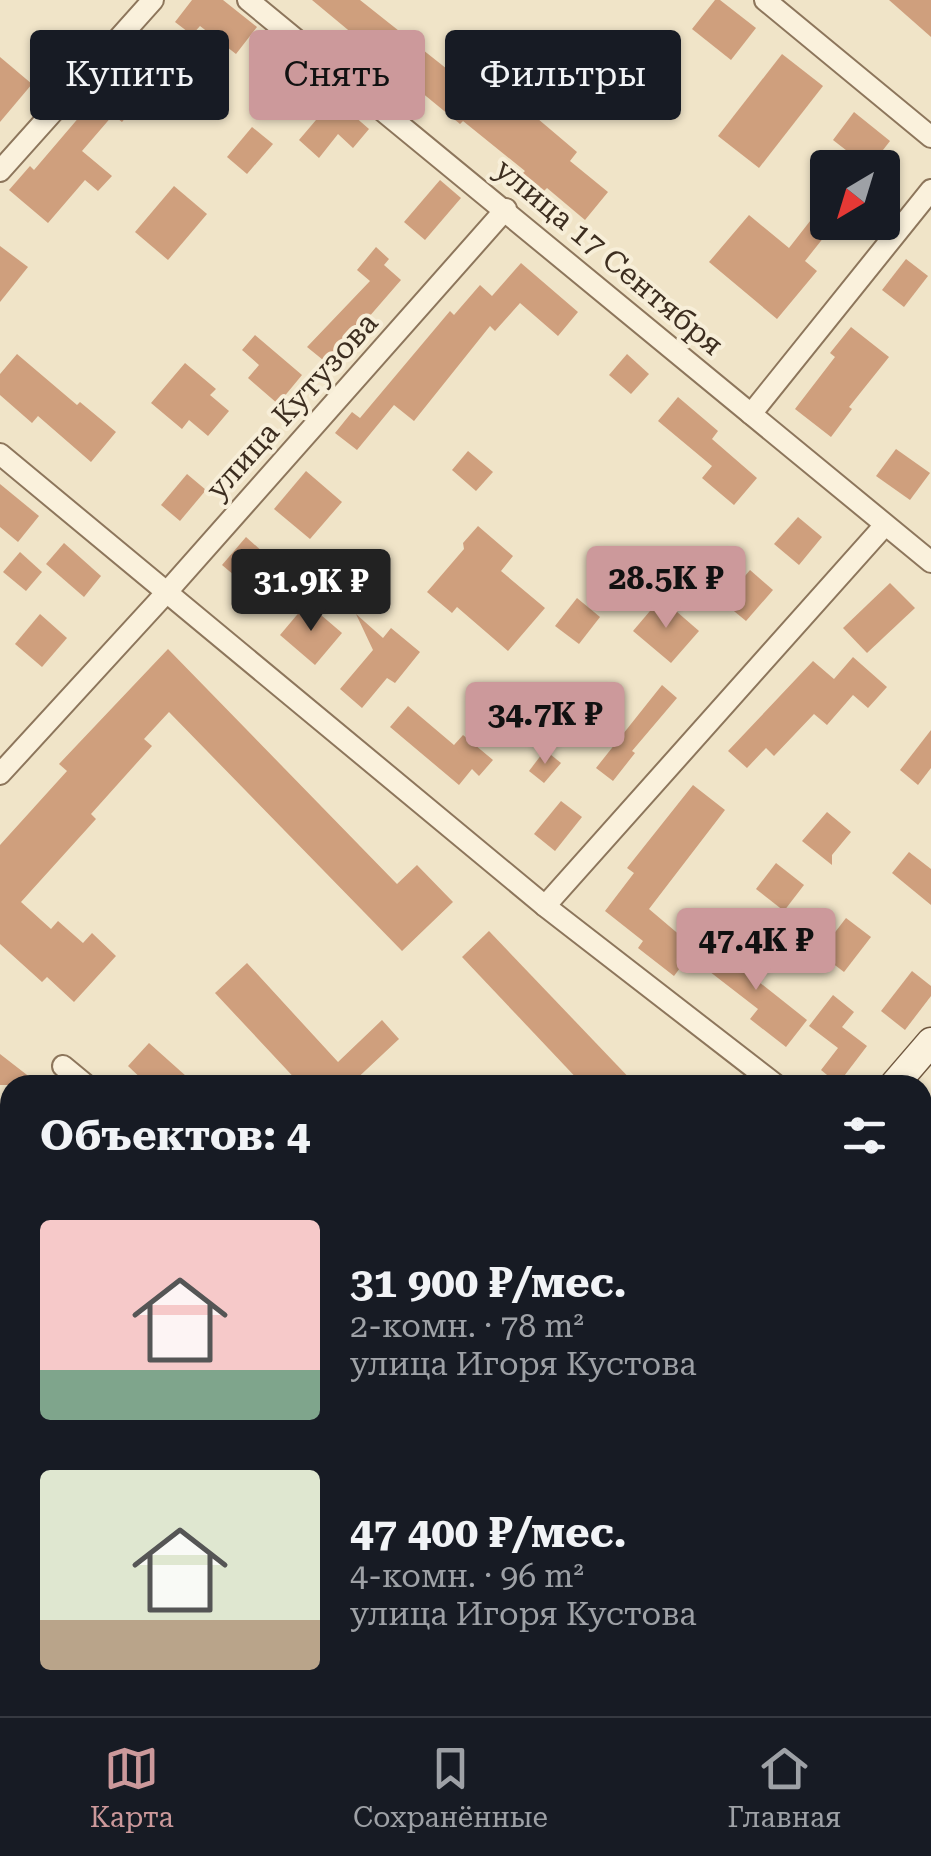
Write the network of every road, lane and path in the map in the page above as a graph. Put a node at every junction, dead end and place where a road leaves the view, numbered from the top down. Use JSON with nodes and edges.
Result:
{"nodes":[{"id":1,"x":153,"y":0,"type":"edge"},
{"id":2,"x":248,"y":0,"type":"edge"},
{"id":3,"x":765,"y":0,"type":"edge"},
{"id":4,"x":931,"y":138,"type":"edge"},
{"id":5,"x":0,"y":172,"type":"edge"},
{"id":6,"x":931,"y":190,"type":"edge"},
{"id":7,"x":506,"y":209,"type":"junction"},
{"id":8,"x":750,"y":414,"type":"junction"},
{"id":9,"x":0,"y":454,"type":"edge"},
{"id":10,"x":885,"y":525,"type":"junction"},
{"id":11,"x":931,"y":562,"type":"edge"},
{"id":12,"x":166,"y":593,"type":"junction"},
{"id":13,"x":0,"y":774,"type":"edge"},
{"id":14,"x":545,"y":906,"type":"junction"},
{"id":15,"x":931,"y":1042,"type":"edge"},
{"id":16,"x":63,"y":1066,"type":"dead end"},
{"id":17,"x":74,"y":1075,"type":"edge"},
{"id":18,"x":763,"y":1075,"type":"edge"},
{"id":19,"x":903,"y":1075,"type":"edge"}],
"edges":[{"from":1,"to":5,"type":"street"},
{"from":2,"to":7,"type":"street","name":"улица 17 Сентября"},
{"from":3,"to":4,"type":"street"},
{"from":6,"to":8,"type":"street"},
{"from":7,"to":8,"type":"street","name":"улица 17 Сентября"},
{"from":7,"to":12,"type":"street","name":"улица Кутузова"},
{"from":8,"to":10,"type":"street","name":"улица 17 Сентября"},
{"from":9,"to":12,"type":"street"},
{"from":10,"to":11,"type":"street","name":"улица 17 Сентября"},
{"from":10,"to":14,"type":"street"},
{"from":12,"to":13,"type":"street","name":"улица Кутузова"},
{"from":12,"to":14,"type":"street"},
{"from":14,"to":18,"type":"street"},
{"from":15,"to":19,"type":"street"},
{"from":16,"to":17,"type":"street"}]}
